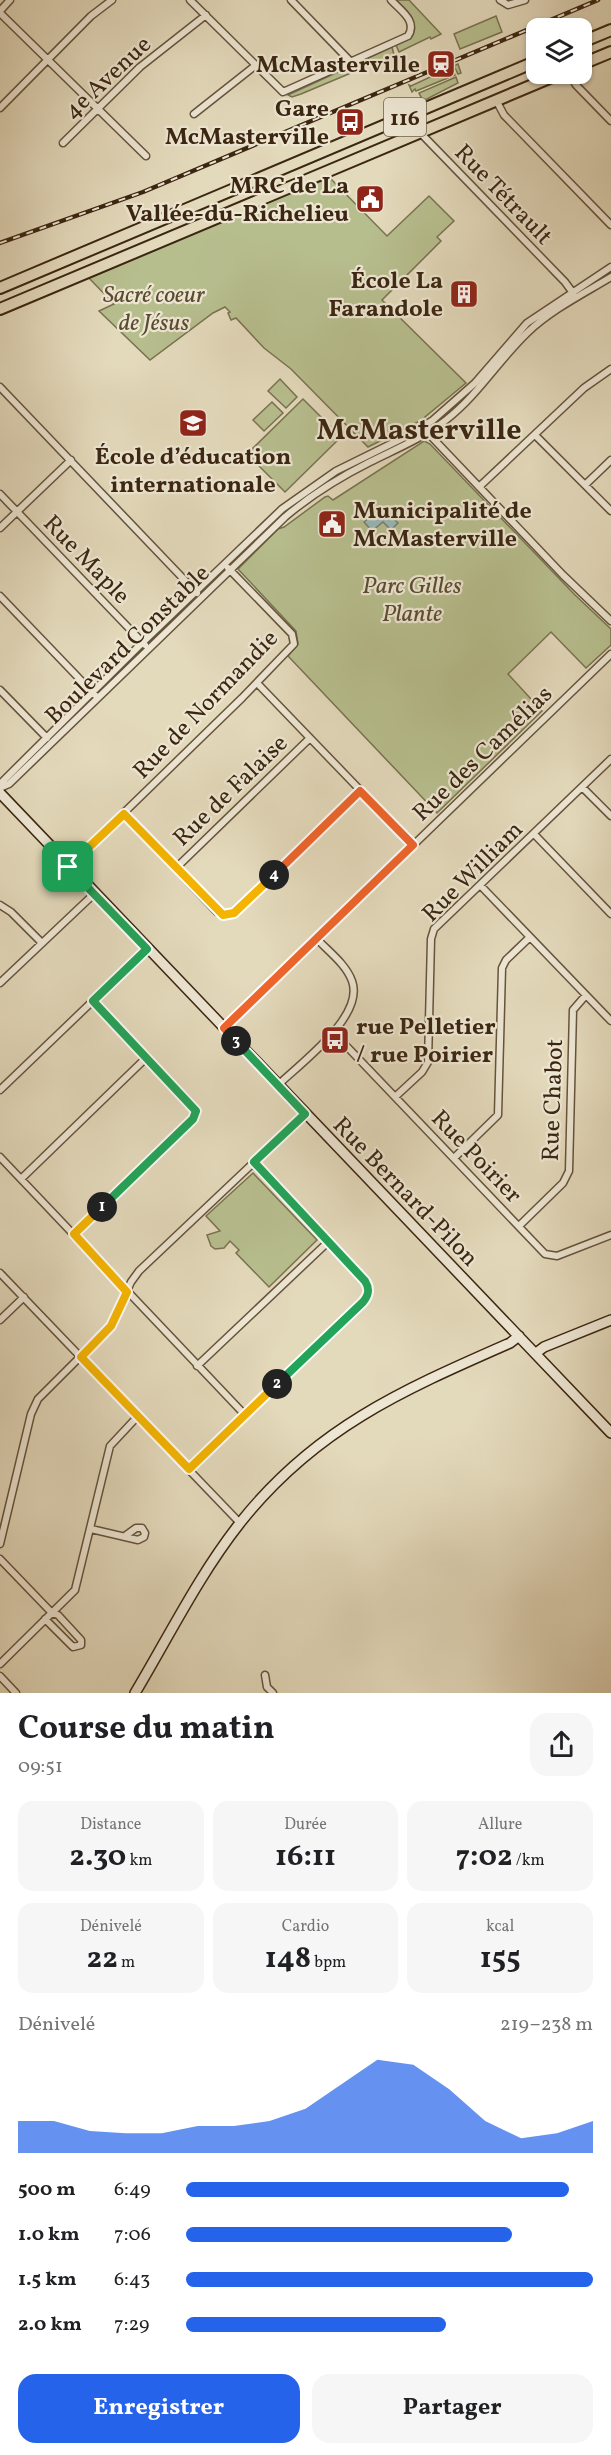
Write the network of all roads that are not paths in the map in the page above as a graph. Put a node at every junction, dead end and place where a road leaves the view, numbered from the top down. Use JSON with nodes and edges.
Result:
{"nodes":[{"id":1,"x":10,"y":0,"type":"edge"},
{"id":2,"x":112,"y":0,"type":"edge"},
{"id":3,"x":190,"y":0,"type":"edge"},
{"id":4,"x":291,"y":0,"type":"edge"},
{"id":5,"x":391,"y":0,"type":"edge"},
{"id":6,"x":500,"y":0,"type":"edge"},
{"id":7,"x":525,"y":0,"type":"edge"},
{"id":8,"x":0,"y":12,"type":"edge"},
{"id":9,"x":206,"y":15,"type":"junction"},
{"id":10,"x":611,"y":30,"type":"edge"},
{"id":11,"x":592,"y":38,"type":"edge"},
{"id":12,"x":611,"y":52,"type":"edge"},
{"id":13,"x":48,"y":60,"type":"junction"},
{"id":14,"x":592,"y":60,"type":"edge"},
{"id":15,"x":351,"y":62,"type":"junction"},
{"id":16,"x":256,"y":65,"type":"junction"},
{"id":17,"x":526,"y":66,"type":"edge"},
{"id":18,"x":535,"y":84,"type":"edge"},
{"id":19,"x":575,"y":84,"type":"edge"},
{"id":20,"x":496,"y":100,"type":"junction"},
{"id":21,"x":0,"y":108,"type":"edge"},
{"id":22,"x":97,"y":109,"type":"junction"},
{"id":23,"x":194,"y":114,"type":"dead end"},
{"id":24,"x":405,"y":117,"type":"junction"},
{"id":25,"x":611,"y":121,"type":"edge"},
{"id":26,"x":419,"y":133,"type":"junction"},
{"id":27,"x":63,"y":143,"type":"dead end"},
{"id":28,"x":146,"y":156,"type":"dead end"},
{"id":29,"x":611,"y":225,"type":"edge"},
{"id":30,"x":611,"y":267,"type":"edge"},
{"id":31,"x":611,"y":277,"type":"edge"},
{"id":32,"x":0,"y":288,"type":"edge"},
{"id":33,"x":572,"y":292,"type":"junction"},
{"id":34,"x":576,"y":299,"type":"junction"},
{"id":35,"x":0,"y":309,"type":"edge"},
{"id":36,"x":611,"y":369,"type":"edge"},
{"id":37,"x":0,"y":387,"type":"edge"},
{"id":38,"x":425,"y":430,"type":"junction"},
{"id":39,"x":534,"y":435,"type":"junction"},
{"id":40,"x":367,"y":454,"type":"junction"},
{"id":41,"x":71,"y":460,"type":"junction"},
{"id":42,"x":611,"y":460,"type":"edge"},
{"id":43,"x":371,"y":462,"type":"junction"},
{"id":44,"x":585,"y":485,"type":"junction"},
{"id":45,"x":479,"y":487,"type":"junction"},
{"id":46,"x":0,"y":494,"type":"edge"},
{"id":47,"x":611,"y":511,"type":"edge"},
{"id":48,"x":17,"y":512,"type":"junction"},
{"id":49,"x":275,"y":520,"type":"junction"},
{"id":50,"x":0,"y":528,"type":"edge"},
{"id":51,"x":224,"y":563,"type":"junction"},
{"id":52,"x":229,"y":569,"type":"junction"},
{"id":53,"x":195,"y":591,"type":"junction"},
{"id":54,"x":0,"y":596,"type":"edge"},
{"id":55,"x":201,"y":597,"type":"junction"},
{"id":56,"x":611,"y":621,"type":"edge"},
{"id":57,"x":142,"y":643,"type":"junction"},
{"id":58,"x":148,"y":649,"type":"junction"},
{"id":59,"x":611,"y":654,"type":"edge"},
{"id":60,"x":257,"y":683,"type":"junction"},
{"id":61,"x":0,"y":690,"type":"edge"},
{"id":62,"x":93,"y":692,"type":"junction"},
{"id":63,"x":98,"y":698,"type":"junction"},
{"id":64,"x":46,"y":738,"type":"junction"},
{"id":65,"x":310,"y":738,"type":"junction"},
{"id":66,"x":51,"y":743,"type":"junction"},
{"id":67,"x":611,"y":759,"type":"edge"},
{"id":68,"x":0,"y":786,"type":"edge"},
{"id":69,"x":582,"y":787,"type":"junction"},
{"id":70,"x":360,"y":791,"type":"junction"},
{"id":71,"x":0,"y":793,"type":"edge"},
{"id":72,"x":124,"y":814,"type":"junction"},
{"id":73,"x":611,"y":816,"type":"edge"},
{"id":74,"x":534,"y":834,"type":"junction"},
{"id":75,"x":413,"y":845,"type":"junction"},
{"id":76,"x":68,"y":867,"type":"junction"},
{"id":77,"x":176,"y":868,"type":"junction"},
{"id":78,"x":480,"y":885,"type":"junction"},
{"id":79,"x":94,"y":894,"type":"junction"},
{"id":80,"x":0,"y":905,"type":"edge"},
{"id":81,"x":611,"y":914,"type":"edge"},
{"id":82,"x":530,"y":937,"type":"junction"},
{"id":83,"x":316,"y":938,"type":"junction"},
{"id":84,"x":42,"y":943,"type":"junction"},
{"id":85,"x":147,"y":949,"type":"junction"},
{"id":86,"x":0,"y":983,"type":"edge"},
{"id":87,"x":586,"y":995,"type":"junction"},
{"id":88,"x":93,"y":1001,"type":"junction"},
{"id":89,"x":611,"y":1021,"type":"edge"},
{"id":90,"x":224,"y":1028,"type":"junction"},
{"id":91,"x":333,"y":1032,"type":"junction"},
{"id":92,"x":147,"y":1057,"type":"junction"},
{"id":93,"x":278,"y":1085,"type":"junction"},
{"id":94,"x":0,"y":1090,"type":"edge"},
{"id":95,"x":395,"y":1097,"type":"junction"},
{"id":96,"x":305,"y":1114,"type":"junction"},
{"id":97,"x":0,"y":1157,"type":"edge"},
{"id":98,"x":454,"y":1158,"type":"junction"},
{"id":99,"x":254,"y":1162,"type":"junction"},
{"id":100,"x":21,"y":1179,"type":"junction"},
{"id":101,"x":519,"y":1226,"type":"junction"},
{"id":102,"x":74,"y":1234,"type":"junction"},
{"id":103,"x":611,"y":1235,"type":"edge"},
{"id":104,"x":328,"y":1242,"type":"junction"},
{"id":105,"x":0,"y":1273,"type":"edge"},
{"id":106,"x":127,"y":1292,"type":"junction"},
{"id":107,"x":24,"y":1297,"type":"junction"},
{"id":108,"x":0,"y":1320,"type":"edge"},
{"id":109,"x":611,"y":1320,"type":"edge"},
{"id":110,"x":519,"y":1336,"type":"junction"},
{"id":111,"x":536,"y":1353,"type":"junction"},
{"id":112,"x":81,"y":1357,"type":"junction"},
{"id":113,"x":197,"y":1366,"type":"junction"},
{"id":114,"x":244,"y":1415,"type":"junction"},
{"id":115,"x":138,"y":1416,"type":"junction"},
{"id":116,"x":611,"y":1433,"type":"edge"},
{"id":117,"x":189,"y":1469,"type":"junction"},
{"id":118,"x":240,"y":1522,"type":"junction"},
{"id":119,"x":91,"y":1529,"type":"junction"},
{"id":120,"x":125,"y":1536,"type":"dead end"},
{"id":121,"x":0,"y":1544,"type":"edge"},
{"id":122,"x":0,"y":1559,"type":"edge"},
{"id":123,"x":52,"y":1613,"type":"junction"},
{"id":124,"x":45,"y":1619,"type":"junction"},
{"id":125,"x":0,"y":1664,"type":"edge"},
{"id":126,"x":265,"y":1675,"type":"dead end"},
{"id":127,"x":0,"y":1676,"type":"edge"},
{"id":128,"x":138,"y":1692,"type":"edge"},
{"id":129,"x":16,"y":1693,"type":"edge"},
{"id":130,"x":273,"y":1693,"type":"edge"}],
"edges":[{"from":1,"to":8,"type":"street"},
{"from":2,"to":13,"type":"street"},
{"from":3,"to":9,"type":"street"},
{"from":4,"to":15,"type":"street"},
{"from":5,"to":15,"type":"street"},
{"from":6,"to":7,"type":"street"},
{"from":8,"to":13,"type":"street"},
{"from":9,"to":16,"type":"street"},
{"from":9,"to":22,"type":"street","name":"4e Avenue"},
{"from":10,"to":11,"type":"main road"},
{"from":12,"to":14,"type":"main road"},
{"from":13,"to":21,"type":"street"},
{"from":13,"to":22,"type":"street"},
{"from":15,"to":16,"type":"street"},
{"from":16,"to":23,"type":"street"},
{"from":17,"to":24,"type":"main road","number":"116"},
{"from":18,"to":20,"type":"main road","number":"116"},
{"from":19,"to":25,"type":"street"},
{"from":20,"to":26,"type":"main road","number":"116"},
{"from":20,"to":29,"type":"street"},
{"from":22,"to":27,"type":"street","name":"4e Avenue"},
{"from":22,"to":28,"type":"street"},
{"from":24,"to":26,"type":"street","name":"Rue Tétrault"},
{"from":24,"to":32,"type":"main road","number":"116"},
{"from":26,"to":33,"type":"street","name":"Rue Tétrault"},
{"from":26,"to":35,"type":"main road","number":"116"},
{"from":30,"to":33,"type":"street","name":"Boulevard Constable"},
{"from":31,"to":34,"type":"street","name":"Boulevard Constable"},
{"from":33,"to":34,"type":"street","name":"Rue Tétrault"},
{"from":33,"to":38,"type":"street","name":"Boulevard Constable"},
{"from":34,"to":38,"type":"street","name":"Boulevard Constable"},
{"from":36,"to":39,"type":"street"},
{"from":37,"to":41,"type":"street"},
{"from":38,"to":40,"type":"street","name":"Boulevard Constable"},
{"from":38,"to":43,"type":"street","name":"Boulevard Constable"},
{"from":38,"to":45,"type":"street"},
{"from":39,"to":44,"type":"street"},
{"from":39,"to":45,"type":"street"},
{"from":40,"to":43,"type":"street"},
{"from":40,"to":49,"type":"street","name":"Boulevard Constable"},
{"from":41,"to":48,"type":"street"},
{"from":41,"to":53,"type":"street"},
{"from":42,"to":44,"type":"street"},
{"from":43,"to":49,"type":"street","name":"Boulevard Constable"},
{"from":44,"to":47,"type":"street"},
{"from":45,"to":56,"type":"street"},
{"from":46,"to":48,"type":"street","name":"Rue Maple"},
{"from":48,"to":50,"type":"street"},
{"from":48,"to":57,"type":"street","name":"Rue Maple"},
{"from":49,"to":51,"type":"street","name":"Boulevard Constable"},
{"from":49,"to":52,"type":"street","name":"Boulevard Constable"},
{"from":51,"to":52,"type":"street","name":"Rue de Normandie"},
{"from":51,"to":53,"type":"street","name":"Boulevard Constable"},
{"from":52,"to":55,"type":"street","name":"Boulevard Constable"},
{"from":52,"to":60,"type":"street","name":"Rue de Normandie"},
{"from":53,"to":55,"type":"street"},
{"from":53,"to":57,"type":"street","name":"Boulevard Constable"},
{"from":54,"to":62,"type":"street"},
{"from":55,"to":58,"type":"street","name":"Boulevard Constable"},
{"from":57,"to":58,"type":"street","name":"Rue Maple"},
{"from":57,"to":62,"type":"street","name":"Boulevard Constable"},
{"from":58,"to":63,"type":"street","name":"Boulevard Constable"},
{"from":59,"to":75,"type":"street","name":"Rue des Camélias"},
{"from":60,"to":65,"type":"street"},
{"from":60,"to":72,"type":"street","name":"Rue de Normandie"},
{"from":61,"to":64,"type":"street"},
{"from":62,"to":63,"type":"street"},
{"from":62,"to":64,"type":"street","name":"Boulevard Constable"},
{"from":63,"to":66,"type":"street","name":"Boulevard Constable"},
{"from":64,"to":66,"type":"street"},
{"from":64,"to":68,"type":"street","name":"Boulevard Constable"},
{"from":65,"to":70,"type":"street"},
{"from":65,"to":77,"type":"street","name":"Rue de Falaise"},
{"from":66,"to":68,"type":"street","name":"Boulevard Constable"},
{"from":67,"to":69,"type":"street","name":"Rue William"},
{"from":69,"to":73,"type":"street"},
{"from":69,"to":74,"type":"street","name":"Rue William"},
{"from":70,"to":75,"type":"street"},
{"from":70,"to":77,"type":"street"},
{"from":71,"to":76,"type":"main road","name":"Rue Bernard-Pilon"},
{"from":72,"to":76,"type":"street","name":"Rue de Normandie"},
{"from":72,"to":77,"type":"street"},
{"from":74,"to":78,"type":"street","name":"Rue William"},
{"from":74,"to":81,"type":"street"},
{"from":75,"to":83,"type":"street","name":"Rue des Camélias"},
{"from":76,"to":79,"type":"main road","name":"Rue Bernard-Pilon"},
{"from":78,"to":82,"type":"street"},
{"from":78,"to":95,"type":"street","name":"Rue William"},
{"from":79,"to":84,"type":"street"},
{"from":79,"to":85,"type":"main road","name":"Rue Bernard-Pilon"},
{"from":80,"to":84,"type":"street"},
{"from":82,"to":87,"type":"street"},
{"from":82,"to":98,"type":"street"},
{"from":83,"to":90,"type":"street","name":"Rue des Camélias"},
{"from":83,"to":91,"type":"street"},
{"from":84,"to":86,"type":"street"},
{"from":85,"to":88,"type":"street"},
{"from":85,"to":90,"type":"main road","name":"Rue Bernard-Pilon"},
{"from":87,"to":89,"type":"street"},
{"from":87,"to":101,"type":"street","name":"Rue Chabot"},
{"from":88,"to":92,"type":"street"},
{"from":88,"to":94,"type":"street"},
{"from":90,"to":93,"type":"main road","name":"Rue Bernard-Pilon"},
{"from":91,"to":93,"type":"street"},
{"from":91,"to":95,"type":"street","name":"Rue Poirier"},
{"from":92,"to":100,"type":"street"},
{"from":92,"to":102,"type":"street"},
{"from":93,"to":96,"type":"main road","name":"Rue Bernard-Pilon"},
{"from":95,"to":98,"type":"street","name":"Rue Poirier"},
{"from":96,"to":99,"type":"street"},
{"from":96,"to":110,"type":"main road","name":"Rue Bernard-Pilon"},
{"from":97,"to":100,"type":"street"},
{"from":98,"to":101,"type":"street","name":"Rue Poirier"},
{"from":99,"to":104,"type":"street"},
{"from":99,"to":106,"type":"street"},
{"from":100,"to":102,"type":"street"},
{"from":101,"to":103,"type":"street","name":"Rue Poirier"},
{"from":102,"to":106,"type":"street"},
{"from":104,"to":113,"type":"street"},
{"from":104,"to":114,"type":"street"},
{"from":105,"to":107,"type":"street"},
{"from":106,"to":112,"type":"street"},
{"from":106,"to":113,"type":"street"},
{"from":107,"to":108,"type":"street"},
{"from":107,"to":112,"type":"street"},
{"from":109,"to":111,"type":"main road"},
{"from":110,"to":111,"type":"main road","name":"Rue Bernard-Pilon"},
{"from":110,"to":118,"type":"main road"},
{"from":111,"to":116,"type":"main road","name":"Rue Bernard-Pilon"},
{"from":112,"to":115,"type":"street"},
{"from":112,"to":121,"type":"street"},
{"from":113,"to":114,"type":"street"},
{"from":114,"to":117,"type":"street"},
{"from":115,"to":117,"type":"street"},
{"from":115,"to":119,"type":"street"},
{"from":117,"to":118,"type":"street"},
{"from":118,"to":128,"type":"main road"},
{"from":119,"to":120,"type":"street"},
{"from":119,"to":123,"type":"street"},
{"from":122,"to":123,"type":"street"},
{"from":123,"to":124,"type":"street"},
{"from":123,"to":124,"type":"street"},
{"from":124,"to":125,"type":"street"},
{"from":126,"to":130,"type":"street"},
{"from":127,"to":129,"type":"street"}]}
